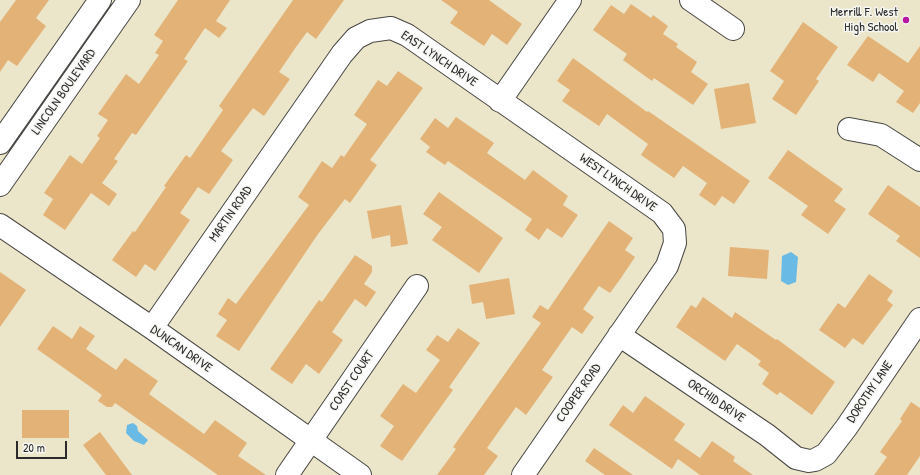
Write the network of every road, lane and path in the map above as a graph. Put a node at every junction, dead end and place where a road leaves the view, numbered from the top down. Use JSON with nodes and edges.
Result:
{"nodes":[{"id":1,"x":100,"y":0,"type":"edge"},
{"id":2,"x":129,"y":0,"type":"edge"},
{"id":3,"x":570,"y":0,"type":"edge"},
{"id":4,"x":691,"y":0,"type":"edge"},
{"id":5,"x":733,"y":29,"type":"dead end"},
{"id":6,"x":311,"y":99,"type":"joint"},
{"id":7,"x":500,"y":101,"type":"junction"},
{"id":8,"x":849,"y":129,"type":"dead end"},
{"id":9,"x":0,"y":143,"type":"edge"},
{"id":10,"x":920,"y":160,"type":"edge"},
{"id":11,"x":0,"y":185,"type":"edge"},
{"id":12,"x":0,"y":225,"type":"edge"},
{"id":13,"x":417,"y":286,"type":"dead end"},
{"id":14,"x":635,"y":312,"type":"joint"},
{"id":15,"x":920,"y":319,"type":"edge"},
{"id":16,"x":152,"y":328,"type":"junction"},
{"id":17,"x":619,"y":335,"type":"junction"},
{"id":18,"x":311,"y":441,"type":"junction"},
{"id":19,"x":815,"y":460,"type":"joint"},
{"id":20,"x":287,"y":475,"type":"edge"},
{"id":21,"x":360,"y":475,"type":"edge"},
{"id":22,"x":523,"y":475,"type":"edge"}],
"edges":[{"from":1,"to":9,"type":"street","name":"LINCOLN BOULEVARD"},
{"from":2,"to":11,"type":"street","name":"LINCOLN BOULEVARD"},
{"from":3,"to":7,"type":"street"},
{"from":4,"to":5,"type":"street"},
{"from":6,"to":7,"type":"street","name":"EAST LYNCH DRIVE"},
{"from":6,"to":16,"type":"street","name":"MARTIN ROAD"},
{"from":7,"to":14,"type":"street","name":"WEST LYNCH DRIVE"},
{"from":8,"to":10,"type":"street"},
{"from":12,"to":16,"type":"street","name":"DUNCAN DRIVE"},
{"from":13,"to":18,"type":"street","name":"COAST COURT"},
{"from":14,"to":17,"type":"street","name":"COOPER ROAD"},
{"from":15,"to":19,"type":"street","name":"DOROTHY LANE"},
{"from":16,"to":18,"type":"street","name":"DUNCAN DRIVE"},
{"from":17,"to":19,"type":"street","name":"ORCHID DRIVE"},
{"from":17,"to":22,"type":"street","name":"COOPER ROAD"},
{"from":18,"to":20,"type":"street","name":"COAST COURT"},
{"from":18,"to":21,"type":"street","name":"DUNCAN DRIVE"}]}
